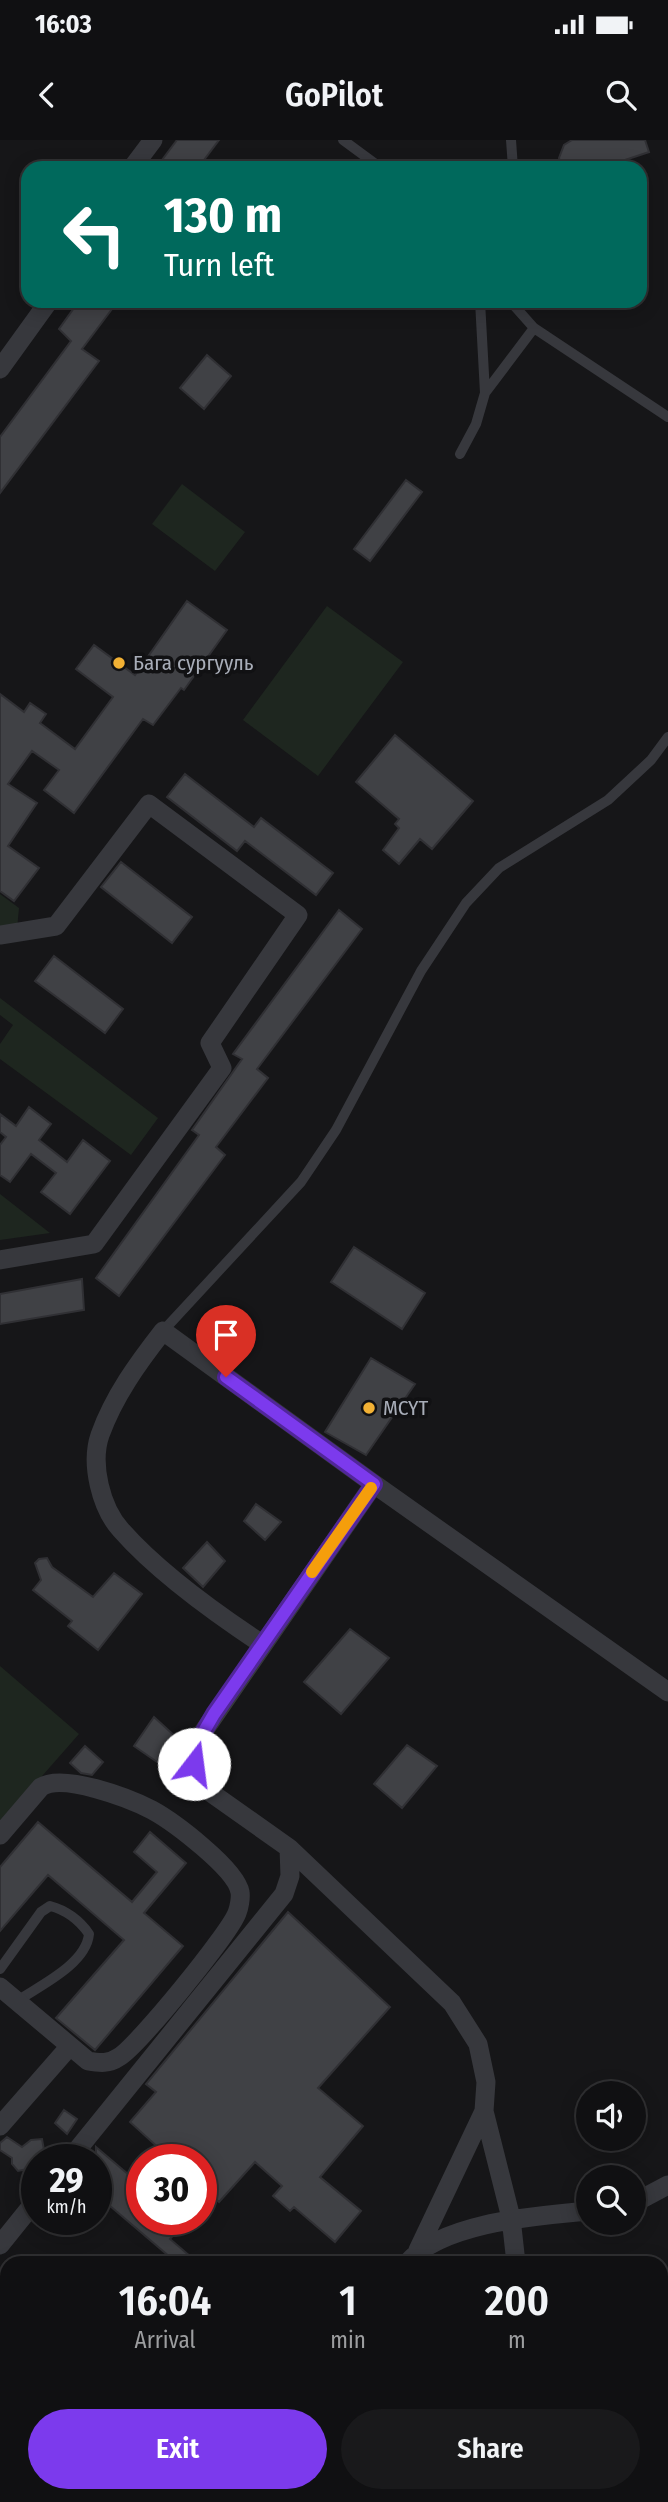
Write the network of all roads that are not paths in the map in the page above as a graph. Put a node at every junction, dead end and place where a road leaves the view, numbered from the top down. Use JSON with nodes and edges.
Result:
{"nodes":[{"id":1,"x":153,"y":140,"type":"edge"},
{"id":2,"x":343,"y":140,"type":"edge"},
{"id":3,"x":511,"y":140,"type":"edge"},
{"id":4,"x":137,"y":161,"type":"edge"},
{"id":5,"x":372,"y":161,"type":"edge"},
{"id":6,"x":512,"y":161,"type":"edge"},
{"id":7,"x":44,"y":308,"type":"edge"},
{"id":8,"x":480,"y":308,"type":"edge"},
{"id":9,"x":519,"y":308,"type":"edge"},
{"id":10,"x":534,"y":328,"type":"junction"},
{"id":11,"x":0,"y":369,"type":"edge"},
{"id":12,"x":485,"y":393,"type":"junction"},
{"id":13,"x":668,"y":417,"type":"edge"},
{"id":14,"x":460,"y":454,"type":"dead end"},
{"id":15,"x":668,"y":737,"type":"edge"},
{"id":16,"x":0,"y":935,"type":"edge"},
{"id":17,"x":0,"y":1260,"type":"edge"},
{"id":18,"x":163,"y":1331,"type":"junction"},
{"id":19,"x":374,"y":1484,"type":"junction"},
{"id":20,"x":262,"y":1644,"type":"junction"},
{"id":21,"x":668,"y":1692,"type":"edge"},
{"id":22,"x":0,"y":1835,"type":"edge"},
{"id":23,"x":289,"y":1848,"type":"junction"},
{"id":24,"x":0,"y":1969,"type":"edge"},
{"id":25,"x":0,"y":1987,"type":"edge"},
{"id":26,"x":17,"y":2001,"type":"junction"},
{"id":27,"x":70,"y":2046,"type":"junction"},
{"id":28,"x":484,"y":2111,"type":"junction"},
{"id":29,"x":0,"y":2126,"type":"edge"},
{"id":30,"x":82,"y":2144,"type":"edge"},
{"id":31,"x":668,"y":2185,"type":"edge"},
{"id":32,"x":646,"y":2197,"type":"edge"},
{"id":33,"x":576,"y":2212,"type":"edge"},
{"id":34,"x":511,"y":2218,"type":"junction"},
{"id":35,"x":21,"y":2219,"type":"edge"},
{"id":36,"x":0,"y":2245,"type":"edge"},
{"id":37,"x":412,"y":2256,"type":"edge"},
{"id":38,"x":515,"y":2256,"type":"edge"}],
"edges":[{"from":1,"to":4,"type":"street"},
{"from":2,"to":5,"type":"lane"},
{"from":3,"to":6,"type":"lane"},
{"from":7,"to":11,"type":"street"},
{"from":8,"to":12,"type":"lane"},
{"from":9,"to":10,"type":"lane"},
{"from":10,"to":12,"type":"lane"},
{"from":10,"to":13,"type":"lane"},
{"from":12,"to":14,"type":"lane"},
{"from":15,"to":18,"type":"lane"},
{"from":16,"to":17,"type":"street"},
{"from":18,"to":19,"type":"street"},
{"from":18,"to":20,"type":"street"},
{"from":19,"to":20,"type":"street"},
{"from":19,"to":21,"type":"street"},
{"from":20,"to":23,"type":"street"},
{"from":22,"to":27,"type":"street"},
{"from":23,"to":28,"type":"street"},
{"from":23,"to":30,"type":"street"},
{"from":24,"to":26,"type":"lane"},
{"from":25,"to":26,"type":"street"},
{"from":26,"to":27,"type":"street"},
{"from":27,"to":29,"type":"street"},
{"from":28,"to":34,"type":"street"},
{"from":28,"to":37,"type":"street"},
{"from":31,"to":32,"type":"street"},
{"from":33,"to":34,"type":"street"},
{"from":34,"to":37,"type":"street"},
{"from":34,"to":38,"type":"street"},
{"from":35,"to":36,"type":"street"}]}
